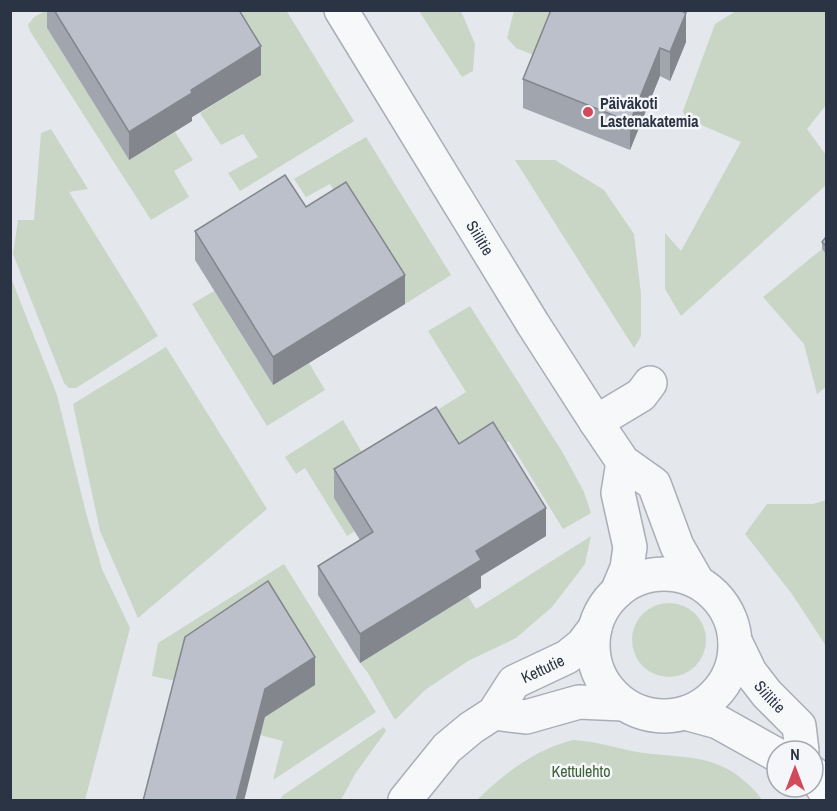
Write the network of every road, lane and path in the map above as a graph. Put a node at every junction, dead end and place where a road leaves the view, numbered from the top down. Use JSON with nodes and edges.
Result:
{"nodes":[{"id":1,"x":341,"y":10,"type":"edge"},
{"id":2,"x":650,"y":383,"type":"dead end"},
{"id":3,"x":596,"y":422,"type":"junction"},
{"id":4,"x":623,"y":462,"type":"junction"},
{"id":5,"x":697,"y":581,"type":"junction"},
{"id":6,"x":617,"y":592,"type":"junction"},
{"id":7,"x":595,"y":628,"type":"junction"},
{"id":8,"x":735,"y":641,"type":"junction"},
{"id":9,"x":623,"y":704,"type":"junction"},
{"id":10,"x":494,"y":713,"type":"junction"},
{"id":11,"x":685,"y":713,"type":"junction"},
{"id":12,"x":801,"y":739,"type":"edge"},
{"id":13,"x":765,"y":748,"type":"edge"},
{"id":14,"x":405,"y":801,"type":"edge"}],
"edges":[{"from":1,"to":3,"type":"street","name":"Siilitie"},
{"from":2,"to":3,"type":"street"},
{"from":3,"to":4,"type":"street","name":"Siilitie"},
{"from":4,"to":5,"type":"street","name":"Siilitie"},
{"from":4,"to":6,"type":"street"},
{"from":5,"to":6,"type":"street"},
{"from":5,"to":8,"type":"street"},
{"from":6,"to":7,"type":"street"},
{"from":7,"to":9,"type":"street"},
{"from":7,"to":10,"type":"street","name":"Kettutie"},
{"from":8,"to":11,"type":"street"},
{"from":8,"to":12,"type":"street","name":"Siilitie"},
{"from":9,"to":10,"type":"street"},
{"from":9,"to":11,"type":"street"},
{"from":10,"to":14,"type":"street","name":"Kettutie"},
{"from":11,"to":13,"type":"street"}]}
